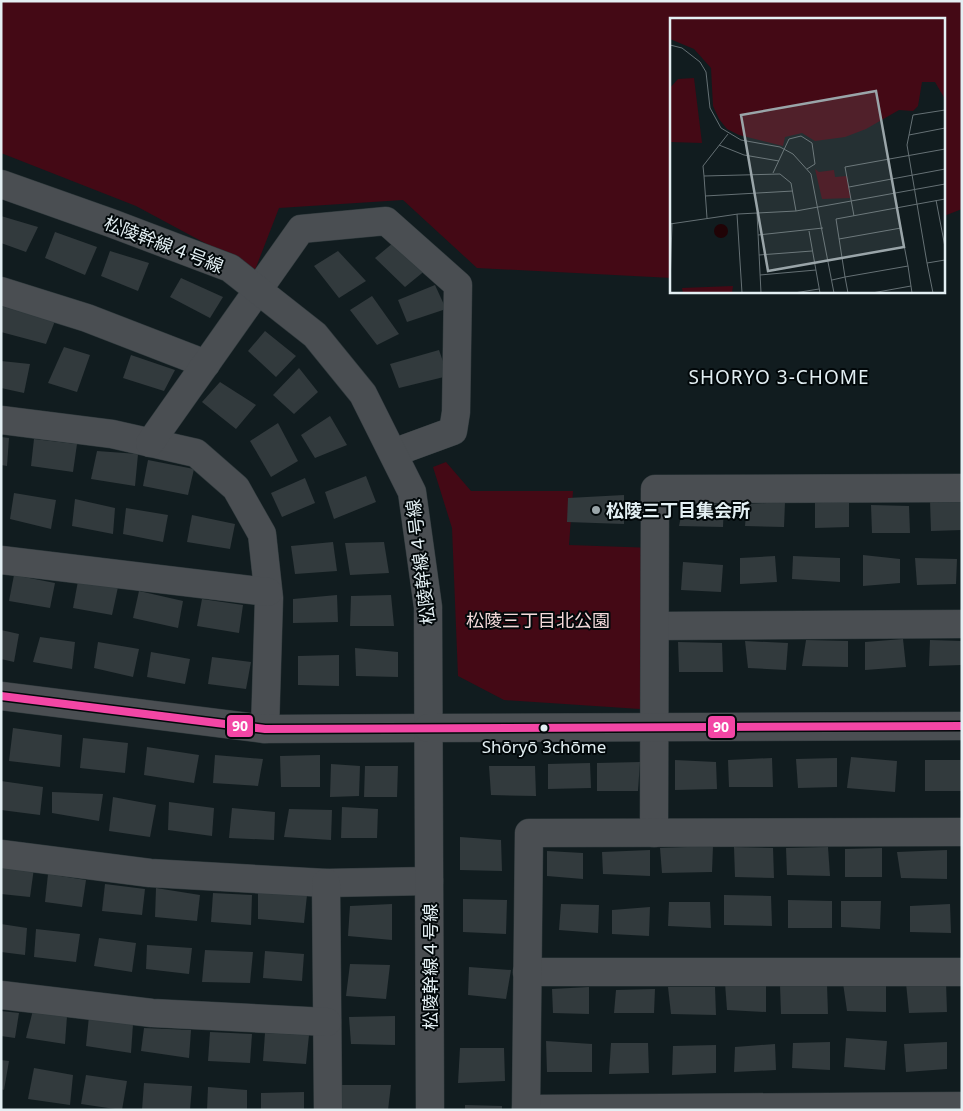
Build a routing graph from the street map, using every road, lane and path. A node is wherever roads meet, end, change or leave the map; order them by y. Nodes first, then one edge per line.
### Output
1 (1, 184) edge
2 (257, 290) junction
3 (1, 291) edge
4 (206, 364) junction
5 (1, 420) edge
6 (150, 443) junction
7 (393, 453) junction
8 (962, 488) edge
9 (1, 560) edge
10 (268, 592) junction
11 (962, 624) edge
12 (655, 626) junction
13 (1, 696) edge
14 (962, 726) edge
15 (428, 728) junction
16 (655, 728) junction
17 (265, 729) junction
18 (962, 832) edge
19 (654, 833) junction
20 (962, 844) edge
21 (1, 854) edge
22 (429, 881) junction
23 (326, 883) junction
24 (527, 972) junction
25 (962, 972) edge
26 (1, 994) edge
27 (327, 1022) junction
28 (962, 1106) edge
29 (328, 1110) edge
30 (430, 1110) edge
31 (526, 1110) edge

1 - 2 street, 松陵幹線４号線
2 - 4 street
2 - 7 street, 松陵幹線４号線
2 - 7 street
3 - 4 street
4 - 6 street
5 - 6 street
6 - 10 street
7 - 15 street, 松陵幹線４号線
8 - 12 street
9 - 10 street
10 - 17 street
11 - 12 street
12 - 16 street
13 - 17 street
14 - 16 street
15 - 16 street
15 - 17 street
15 - 22 street, 松陵幹線４号線
16 - 19 street
18 - 19 street
18 - 20 street
19 - 24 street
21 - 23 street
22 - 23 street
22 - 30 street, 松陵幹線４号線
23 - 27 street
24 - 25 street
24 - 31 street
26 - 27 street
27 - 29 street
28 - 31 street

